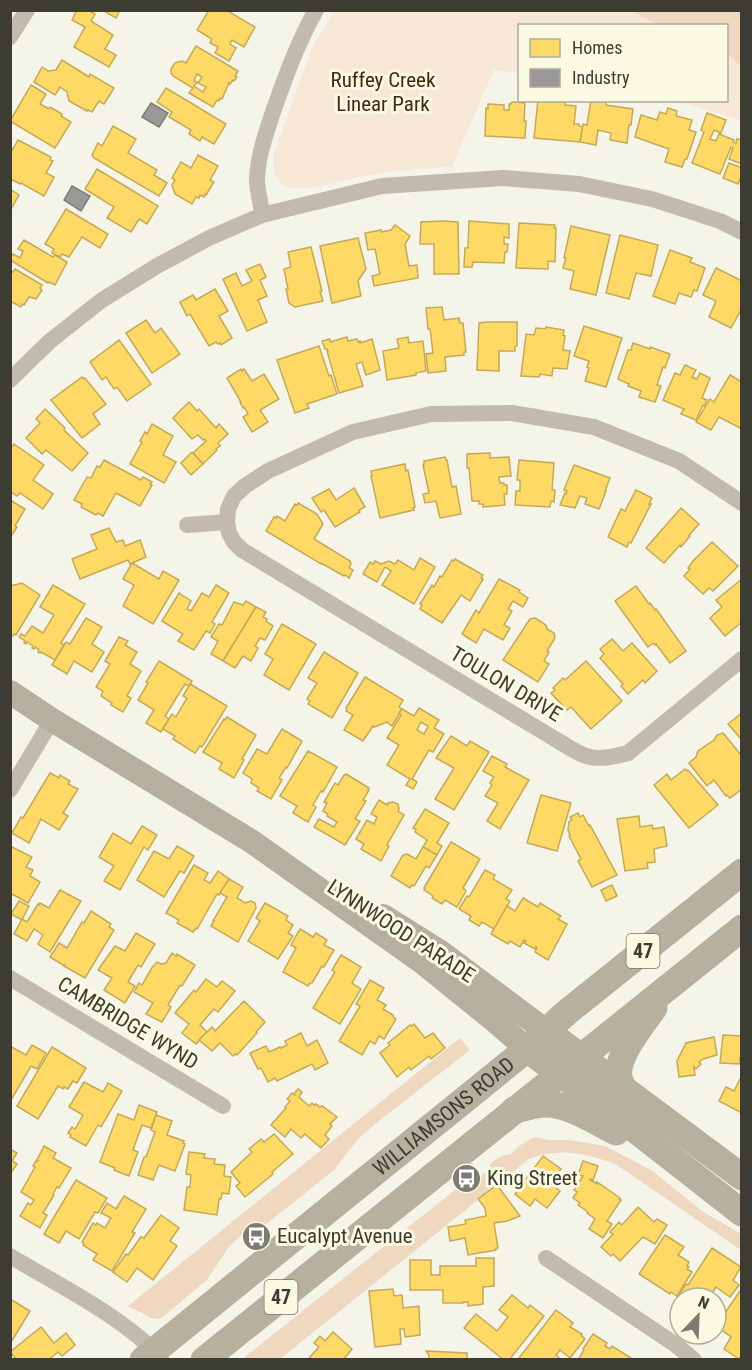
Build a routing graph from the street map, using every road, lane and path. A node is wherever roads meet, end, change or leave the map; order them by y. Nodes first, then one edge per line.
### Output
1 (27, 10) edge
2 (316, 10) edge
3 (10, 37) edge
4 (262, 215) junction
5 (741, 232) edge
6 (10, 380) edge
7 (741, 502) edge
8 (226, 522) junction
9 (187, 525) dead end
10 (741, 659) edge
11 (10, 692) edge
12 (52, 720) junction
13 (10, 789) edge
14 (741, 872) edge
15 (741, 928) edge
16 (10, 978) edge
17 (675, 981) junction
18 (536, 1040) junction
19 (581, 1057) junction
20 (560, 1074) junction
21 (625, 1091) junction
22 (223, 1106) dead end
23 (514, 1110) junction
24 (681, 1166) junction
25 (741, 1177) edge
26 (741, 1212) edge
27 (10, 1256) edge
28 (546, 1258) dead end
29 (153, 1357) edge
30 (204, 1359) edge
31 (694, 1359) edge

1 - 3 street
2 - 4 street
4 - 5 street
4 - 6 street
7 - 8 street
8 - 9 street
8 - 10 street, TOULON DRIVE
11 - 12 main road, LYNNWOOD PARADE
12 - 13 street
12 - 18 main road, LYNNWOOD PARADE
14 - 18 main road, WILLIAMSONS ROAD / 47
15 - 17 main road, WILLIAMSONS ROAD / 47
16 - 22 street, CAMBRIDGE WYND
17 - 19 main road, WILLIAMSONS ROAD / 47
17 - 21 main road
18 - 19 main road
18 - 20 main road
18 - 29 main road, WILLIAMSONS ROAD / 47
19 - 20 main road, WILLIAMSONS ROAD / 47
19 - 21 main road
20 - 23 main road, WILLIAMSONS ROAD / 47
20 - 24 main road
21 - 25 main road
23 - 24 main road
23 - 30 main road, WILLIAMSONS ROAD / 47
24 - 26 main road
27 - 29 street
28 - 31 street

